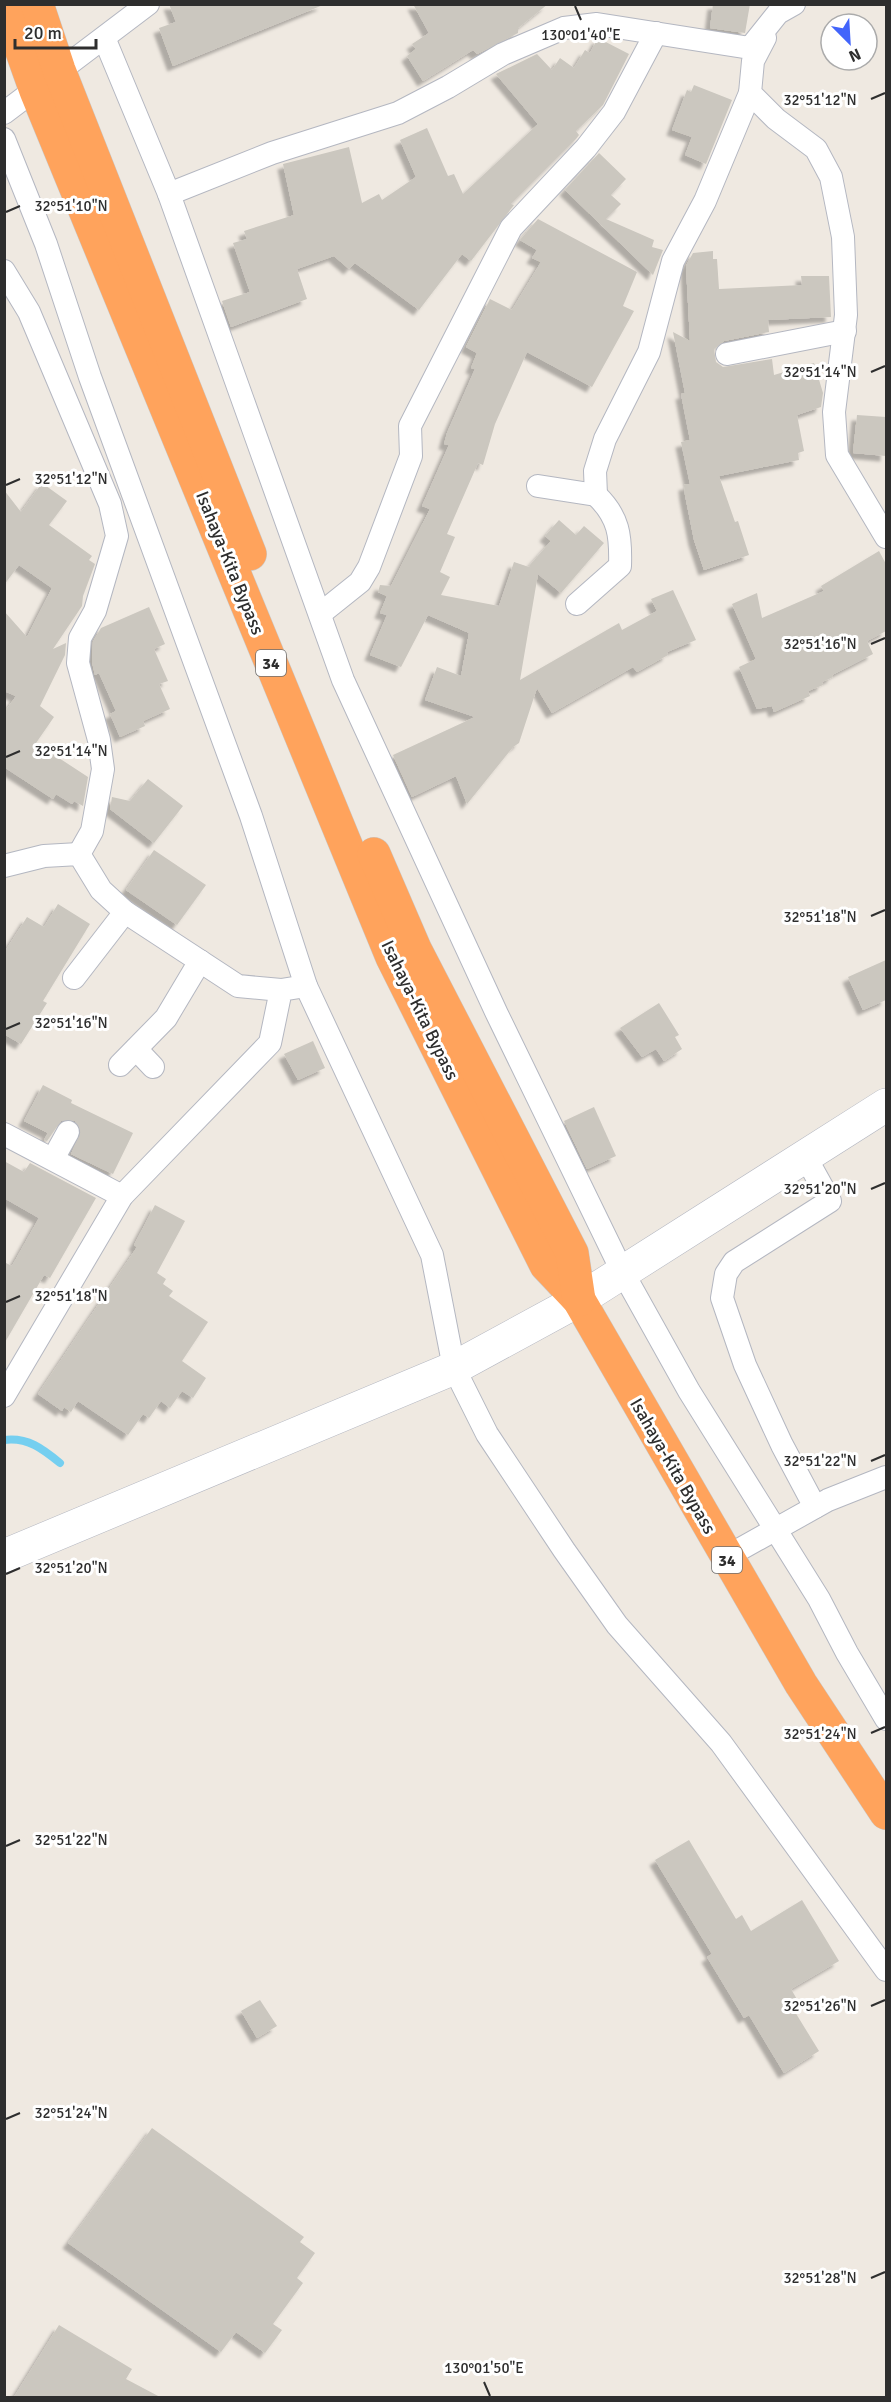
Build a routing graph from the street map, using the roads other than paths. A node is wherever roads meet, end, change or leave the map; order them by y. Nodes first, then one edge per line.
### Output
1 (5, 4) edge
2 (36, 4) edge
3 (148, 4) edge
4 (782, 7) edge
5 (656, 33) junction
6 (105, 40) junction
7 (48, 81) junction
8 (750, 93) junction
9 (4, 112) edge
10 (4, 140) edge
11 (169, 194) junction
12 (4, 271) edge
13 (845, 331) junction
14 (727, 354) dead end
15 (538, 486) dead end
16 (596, 495) junction
17 (885, 531) edge
18 (577, 604) dead end
19 (320, 614) junction
20 (79, 854) junction
21 (4, 866) edge
22 (125, 912) junction
23 (200, 961) junction
24 (74, 978) dead end
25 (306, 986) junction
26 (280, 990) junction
27 (153, 1067) dead end
28 (886, 1105) edge
29 (68, 1132) dead end
30 (4, 1134) edge
31 (805, 1156) junction
32 (53, 1159) junction
33 (122, 1196) junction
34 (622, 1272) junction
35 (579, 1300) junction
36 (454, 1368) junction
37 (6, 1389) edge
38 (886, 1477) edge
39 (815, 1507) junction
40 (776, 1530) junction
41 (4, 1556) edge
42 (726, 1557) junction
43 (886, 1719) edge
44 (886, 1813) edge
45 (886, 1970) edge

1 - 7 highway, Isahaya-Kita Bypass / 34
2 - 7 highway, Isahaya-Kita Bypass / 34
3 - 6 street
4 - 5 street
4 - 8 street
5 - 11 street
5 - 19 street
6 - 7 street
6 - 11 street
7 - 9 street
7 - 35 highway, Isahaya-Kita Bypass / 34
8 - 13 street
8 - 16 street
10 - 25 street
11 - 19 street
12 - 20 street
13 - 14 street
13 - 17 street
15 - 16 street
16 - 18 street
19 - 34 street
20 - 21 street
20 - 22 street
22 - 23 street
22 - 24 street
23 - 26 street
23 - 27 street
25 - 26 street
25 - 36 street
26 - 33 street
28 - 31 street
29 - 32 street
30 - 32 street
31 - 34 street
31 - 39 street
32 - 33 street
33 - 37 street
34 - 35 street
34 - 40 street
35 - 36 street
35 - 42 highway, Isahaya-Kita Bypass / 34
36 - 41 street
36 - 45 street
38 - 39 street
39 - 40 street
40 - 42 street
40 - 43 street
42 - 44 highway, Isahaya-Kita Bypass / 34

